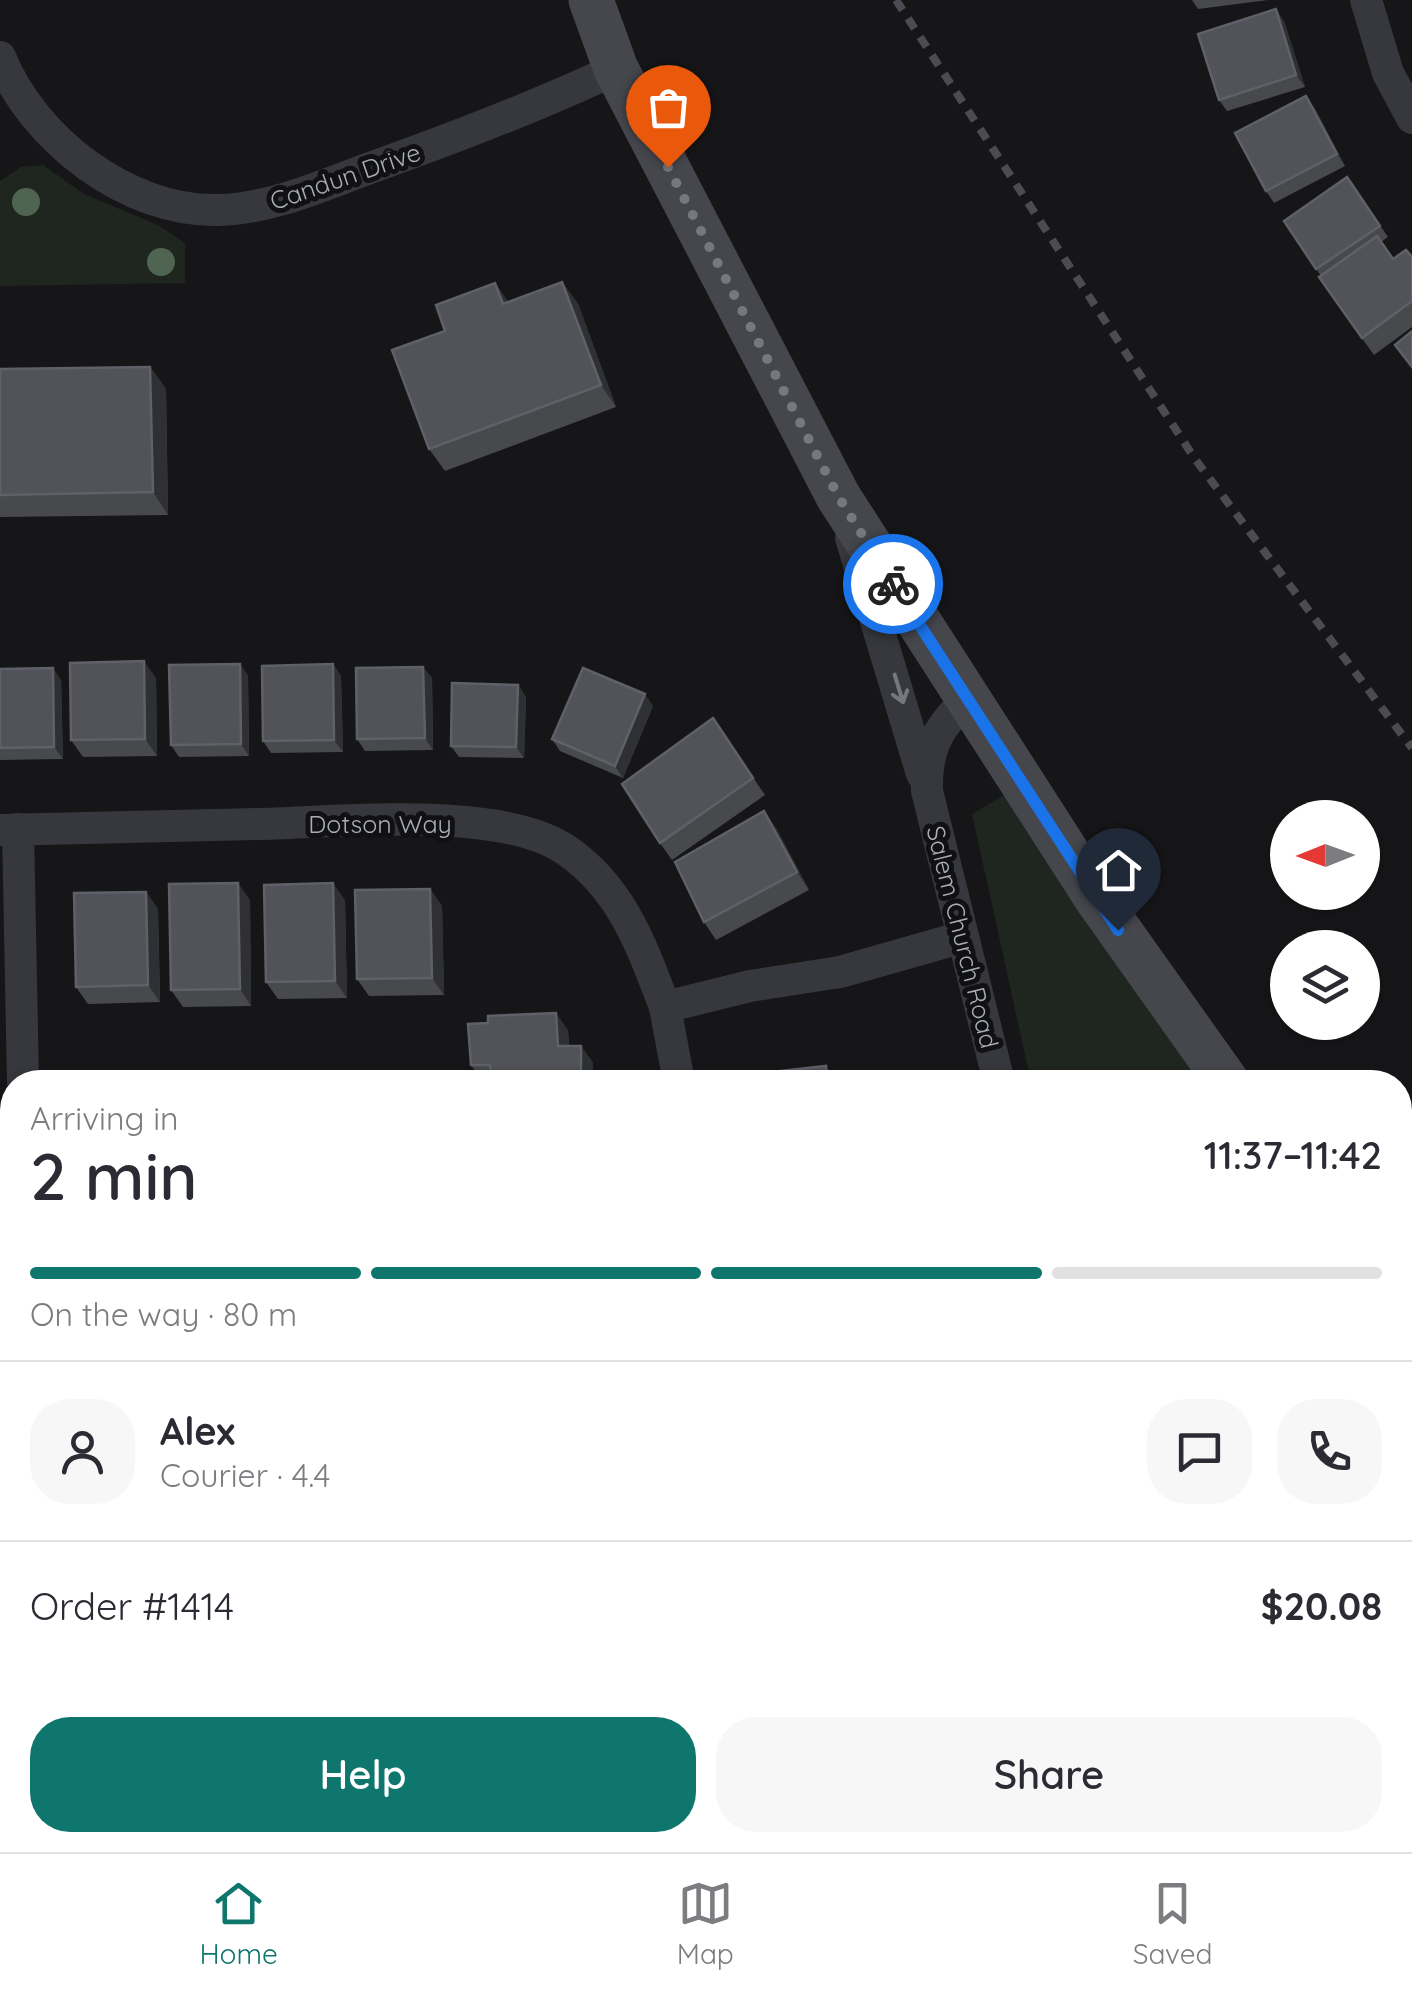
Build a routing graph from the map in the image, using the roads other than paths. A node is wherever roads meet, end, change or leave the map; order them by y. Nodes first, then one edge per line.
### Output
1 (591, 0) edge
2 (1366, 0) edge
3 (0, 57) edge
4 (616, 69) junction
5 (1412, 118) edge
6 (838, 496) junction
7 (966, 700) junction
8 (927, 791) junction
9 (9, 829) edge
10 (963, 937) junction
11 (665, 1007) junction
12 (22, 1070) edge
13 (677, 1070) edge
14 (996, 1070) edge
15 (1219, 1070) edge

1 - 4 main road
2 - 5 street
3 - 4 street, Candun Drive
4 - 6 main road
6 - 7 main road
6 -> 8 street, Salem Church Road
7 - 8 street, Salem Church Road
7 - 15 main road
8 - 10 street, Salem Church Road
9 - 11 street, Dotson Way
9 - 12 street
10 - 11 street
10 - 14 street, Salem Church Road
11 - 13 street, Dotson Way

